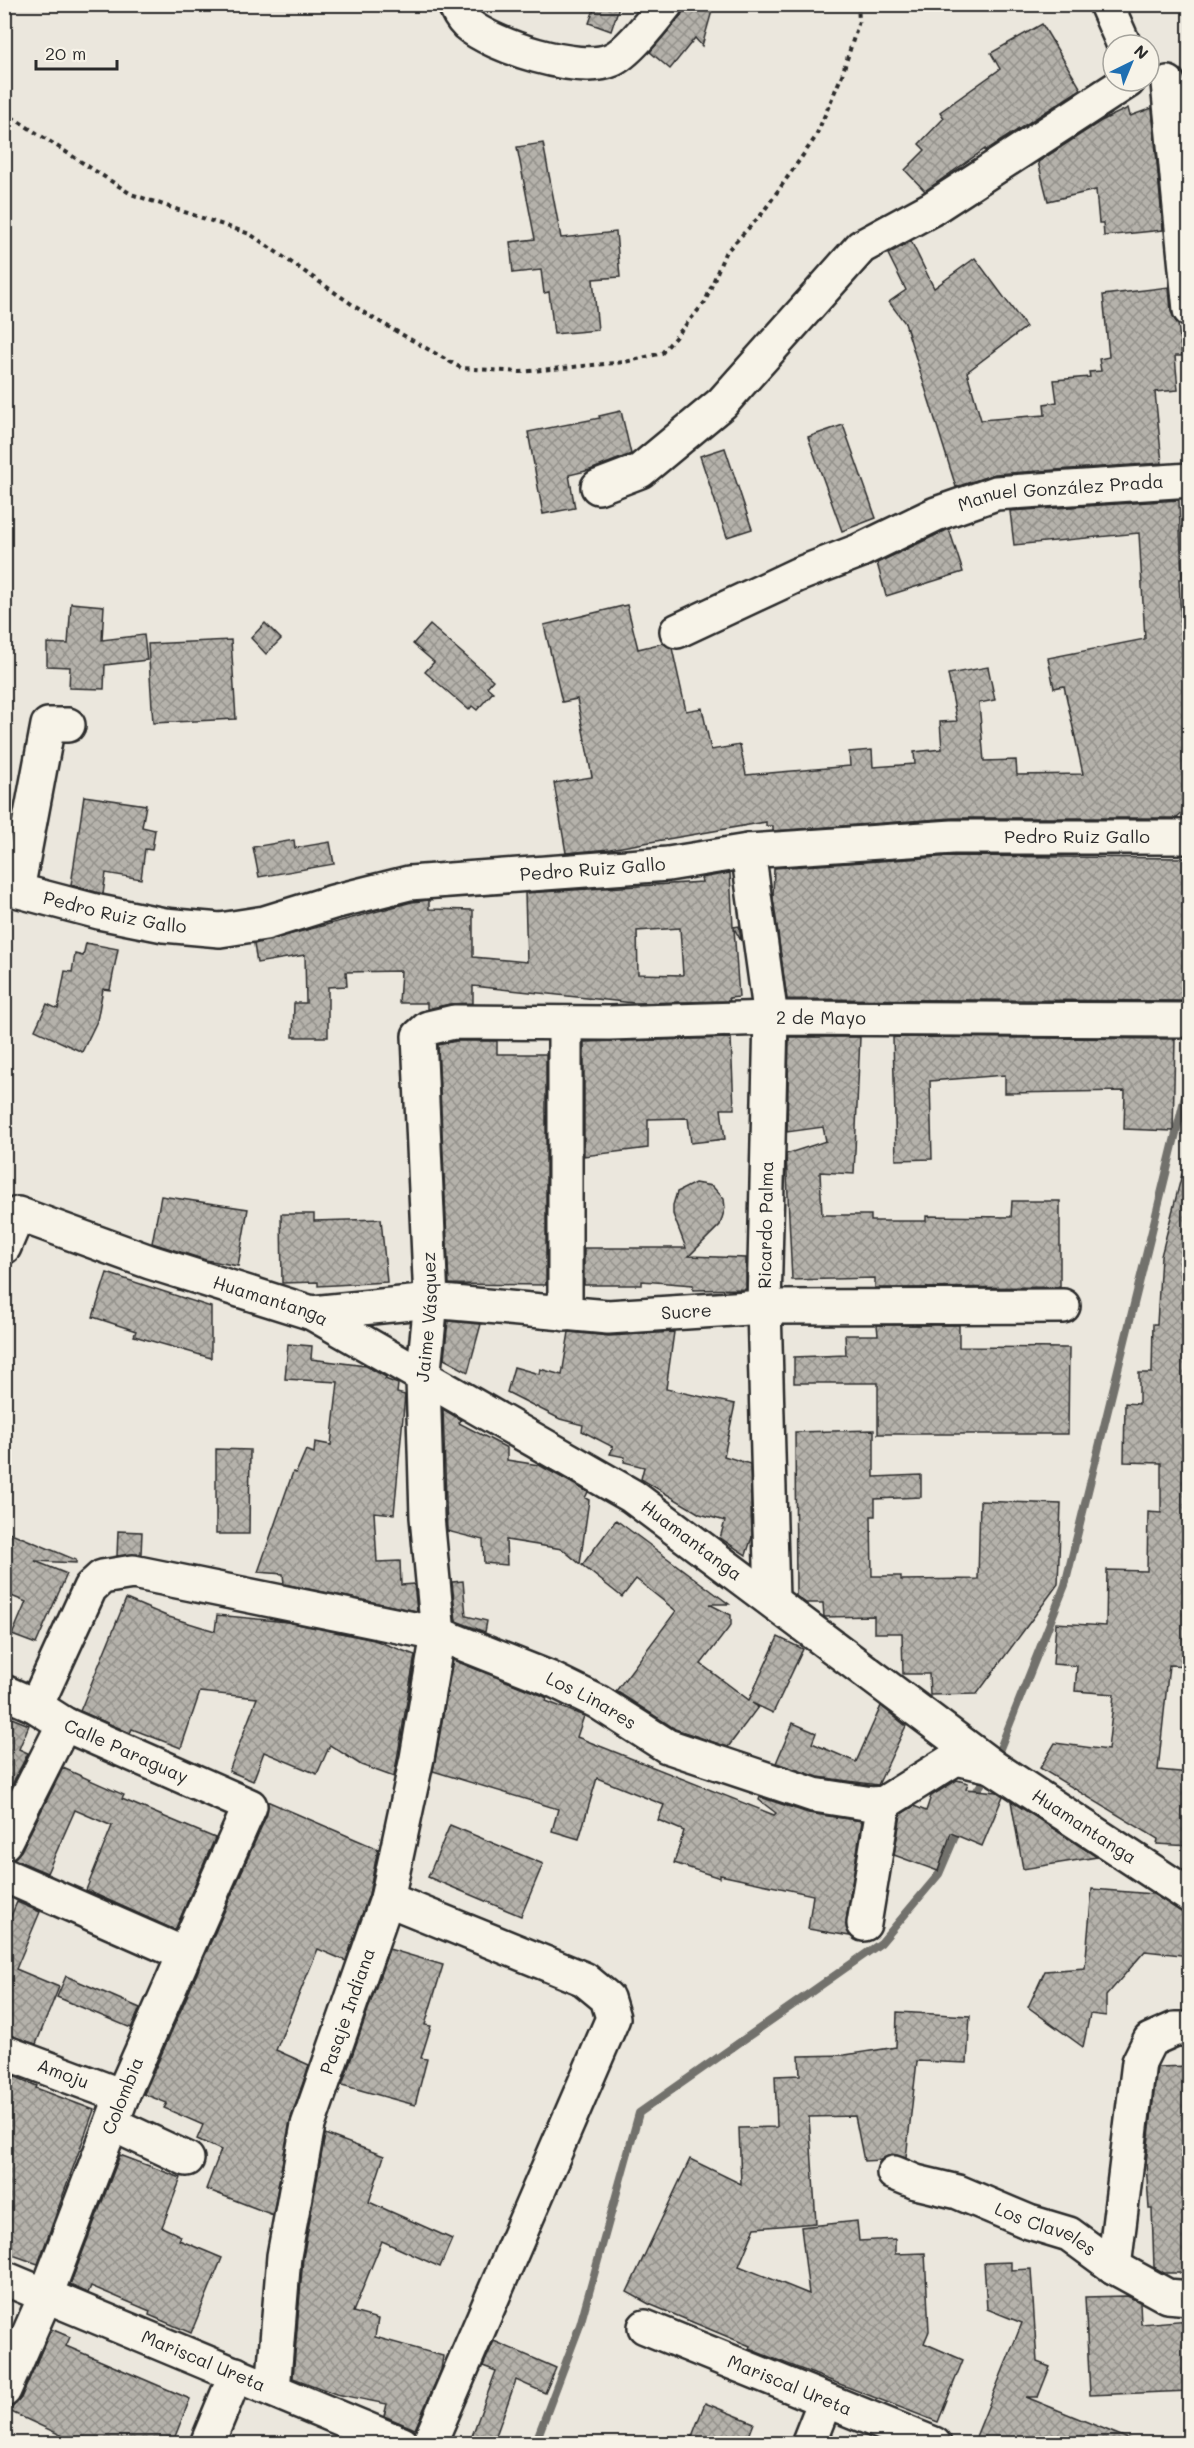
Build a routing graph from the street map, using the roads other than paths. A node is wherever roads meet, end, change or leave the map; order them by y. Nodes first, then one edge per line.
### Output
1 (455, 4) edge
2 (666, 4) edge
3 (1106, 4) edge
4 (1119, 33) edge
5 (1169, 78) edge
6 (1110, 93) edge
7 (1190, 310) edge
8 (1190, 480) edge
9 (598, 487) dead end
10 (677, 631) dead end
11 (68, 725) dead end
12 (1190, 837) edge
13 (748, 851) junction
14 (10, 888) edge
15 (771, 1018) junction
16 (1190, 1020) edge
17 (454, 1022) joint
18 (565, 1023) junction
19 (11, 1211) edge
20 (4, 1247) edge
21 (431, 1301) junction
22 (1063, 1306) dead end
23 (764, 1307) junction
24 (312, 1314) junction
25 (564, 1314) junction
26 (423, 1379) junction
27 (772, 1600) junction
28 (438, 1634) junction
29 (4, 1692) edge
30 (36, 1706) junction
31 (64, 1724) junction
32 (993, 1767) junction
33 (884, 1803) junction
34 (250, 1806) joint
35 (4, 1843) edge
36 (4, 1875) edge
37 (1190, 1896) edge
38 (387, 1899) junction
39 (864, 1924) dead end
40 (184, 1954) junction
41 (1190, 2029) edge
42 (4, 2052) edge
43 (117, 2110) junction
44 (187, 2159) dead end
45 (894, 2173) dead end
46 (1114, 2267) junction
47 (4, 2278) edge
48 (46, 2295) junction
49 (1190, 2298) edge
50 (645, 2327) dead end
51 (236, 2374) junction
52 (273, 2390) junction
53 (4, 2391) edge
54 (825, 2401) junction
55 (207, 2444) edge
56 (402, 2444) edge
57 (429, 2444) edge
58 (808, 2444) edge
59 (934, 2444) edge

1 - 2 street
3 - 4 street
5 - 7 street
6 - 9 street
8 - 10 street, Manuel González Prada
11 - 14 street
12 - 13 street, Pedro Ruiz Gallo
13 - 14 street, Pedro Ruiz Gallo
13 - 15 street, Ricardo Palma
15 - 16 street, 2 de Mayo
15 - 18 street, 2 de Mayo
15 - 23 street, Ricardo Palma
17 - 18 street, 2 de Mayo
17 - 21 street, Jaime Vásquez
18 - 25 street
19 - 20 street
19 - 24 street, Huamantanga
21 - 24 street, Sucre
21 - 25 street, Sucre
21 - 26 street, Jaime Vásquez
22 - 23 street, Sucre
23 - 25 street, Sucre
23 - 27 street, Ricardo Palma
24 - 26 street, Huamantanga
26 - 27 street, Huamantanga
26 - 28 street, Jaime Vásquez
27 - 32 street, Huamantanga
28 - 30 street, Los Linares
28 - 33 street, Los Linares
28 - 38 street, Pasaje Indiana
29 - 30 street, Calle Paraguay
30 - 31 street, Calle Paraguay
31 - 34 street, Calle Paraguay
31 - 35 street
32 - 33 street
32 - 37 street, Huamantanga
33 - 39 street
34 - 40 street, Colombia
36 - 40 street
38 - 52 street, Pasaje Indiana
38 - 57 street
40 - 43 street, Colombia
41 - 46 street
42 - 43 street, Amoju
43 - 44 street, Amoju
43 - 48 street, Colombia
45 - 46 street, Los Claveles
46 - 49 street, Los Claveles
47 - 48 street, Mariscal Ureta
48 - 51 street, Mariscal Ureta
48 - 53 street, Colombia
50 - 54 street, Mariscal Ureta
51 - 52 street, Mariscal Ureta
51 - 55 street
52 - 56 street, Mariscal Ureta
54 - 58 street
54 - 59 street, Mariscal Ureta

